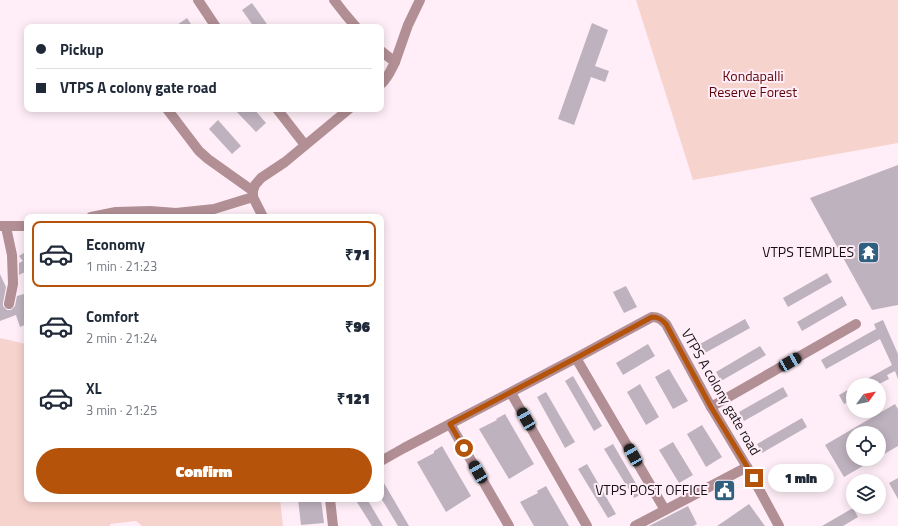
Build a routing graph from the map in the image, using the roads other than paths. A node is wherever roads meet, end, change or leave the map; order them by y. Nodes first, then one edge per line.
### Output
1 (198, 0) edge
2 (334, 0) edge
3 (420, 0) edge
4 (214, 24) edge
5 (353, 24) edge
6 (384, 53) edge
7 (395, 62) junction
8 (384, 81) edge
9 (169, 112) edge
10 (279, 112) edge
11 (345, 112) edge
12 (305, 145) junction
13 (253, 194) junction
14 (106, 214) edge
15 (204, 214) edge
16 (262, 214) edge
17 (24, 226) edge
18 (3, 227) edge
19 (9, 304) dead end
20 (856, 324) dead end
21 (576, 358) junction
22 (511, 392) junction
23 (711, 407) junction
24 (450, 424) junction
25 (384, 459) edge
26 (747, 467) junction
27 (330, 502) edge
28 (665, 510) junction
29 (333, 526) edge
30 (509, 526) edge
31 (587, 526) edge
32 (635, 526) edge
33 (779, 526) edge

1 - 4 street
2 - 5 street
3 - 7 street
6 - 7 street
7 - 8 street
9 - 13 street
10 - 12 street
11 - 12 street
12 - 13 street
13 - 15 street
13 - 16 street
14 - 15 street
17 - 18 street
18 - 19 street
20 - 23 street
21 - 22 street
21 - 23 street, VTPS A colony gate road
21 - 28 street
22 - 24 street
22 - 31 street
23 - 26 street, VTPS A colony gate road
24 - 25 street
24 - 30 street
26 - 28 street
26 - 33 street, VTPS A colony gate road
27 - 29 street
28 - 32 street

